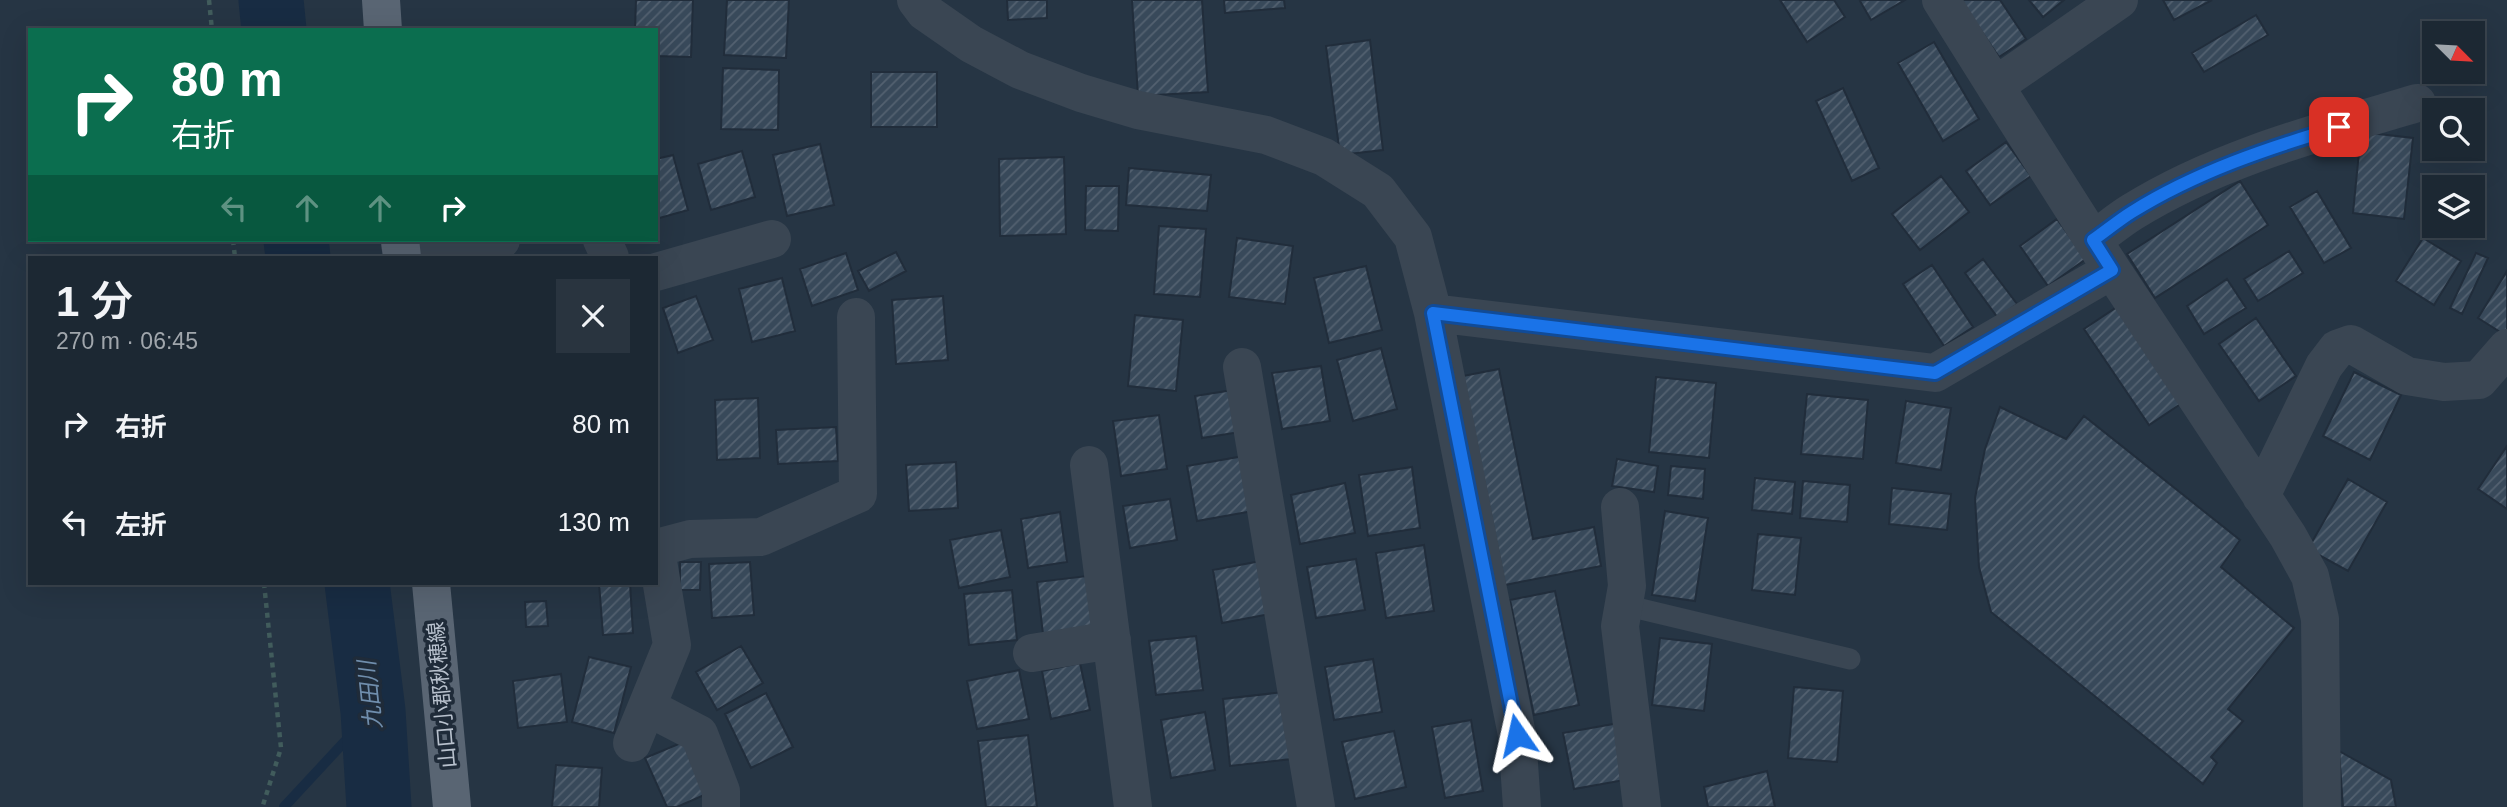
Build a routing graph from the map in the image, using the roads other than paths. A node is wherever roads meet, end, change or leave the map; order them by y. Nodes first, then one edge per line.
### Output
1 (381, 0) edge
2 (916, 0) edge
3 (1941, 0) edge
4 (2119, 0) edge
5 (383, 28) edge
6 (1995, 86) junction
7 (2417, 103) dead end
8 (772, 239) dead end
9 (472, 242) edge
10 (401, 247) edge
11 (2103, 255) junction
12 (658, 271) edge
13 (1433, 313) junction
14 (856, 317) dead end
15 (2507, 348) edge
16 (1242, 367) dead end
17 (1089, 465) dead end
18 (2261, 496) junction
19 (1620, 507) dead end
20 (658, 548) edge
21 (658, 561) edge
22 (431, 585) edge
23 (1624, 606) junction
24 (1112, 640) junction
25 (1032, 653) dead end
26 (1850, 659) dead end
27 (647, 706) junction
28 (632, 743) dead end
29 (452, 807) edge
30 (721, 807) edge
31 (1133, 807) edge
32 (1316, 807) edge
33 (1522, 807) edge
34 (1643, 807) edge
35 (2322, 807) edge

1 - 5 main road
2 - 13 street
3 - 6 street
4 - 6 street
6 - 11 street
7 - 11 street
8 - 12 street
9 - 10 street
11 - 13 street
11 - 18 street
13 - 33 street
14 - 20 street
15 - 18 street
16 - 32 street
17 - 24 street
18 - 35 street
19 - 23 street
21 - 27 street
22 - 29 main road, 山口小郡秋穂線
23 - 26 lane
23 - 34 street
24 - 25 street
24 - 31 street
27 - 28 street
27 - 30 street

